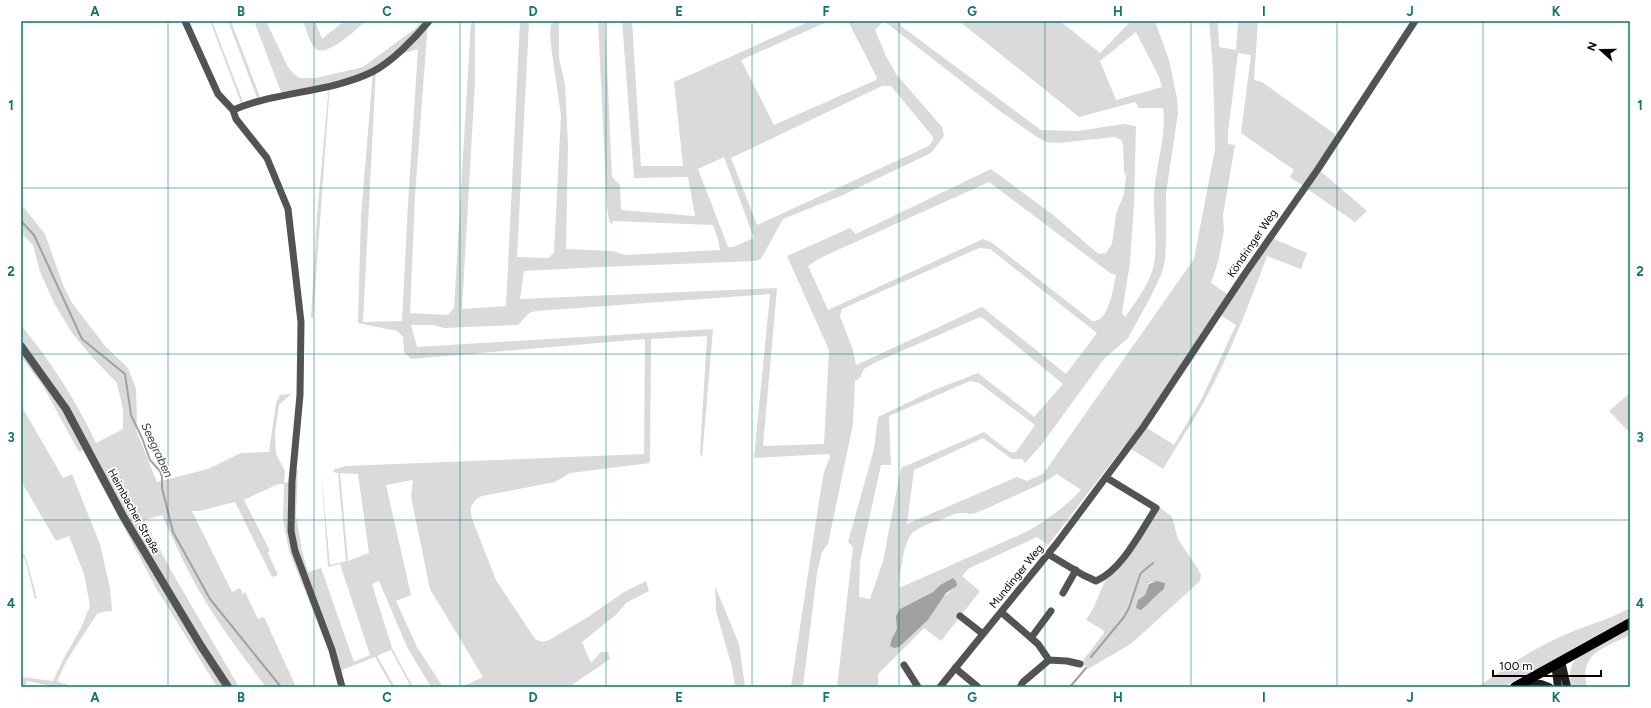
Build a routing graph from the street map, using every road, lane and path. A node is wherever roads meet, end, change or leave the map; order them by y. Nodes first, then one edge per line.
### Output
1 (185, 21) edge
2 (429, 21) edge
3 (1415, 21) edge
4 (233, 110) junction
5 (21, 346) edge
6 (1107, 478) junction
7 (1048, 554) junction
8 (1076, 570) junction
9 (1062, 593) dead end
10 (1051, 611) dead end
11 (1000, 612) junction
12 (960, 616) dead end
13 (1630, 623) edge
14 (983, 634) junction
15 (1031, 638) junction
16 (1049, 660) junction
17 (1561, 661) junction
18 (1080, 664) dead end
19 (904, 665) dead end
20 (956, 668) junction
21 (1518, 685) edge
22 (228, 687) edge
23 (342, 687) edge
24 (918, 687) edge
25 (940, 687) edge
26 (978, 687) edge
27 (1020, 687) edge
28 (1549, 687) edge
29 (1558, 687) edge
30 (1566, 687) edge

1 - 4 street
2 - 4 street
3 - 6 street, Köndringer Weg
4 - 23 street
5 - 22 street, Heimbacher Straße
6 - 7 street, Mundinger Weg
6 - 8 street
7 - 8 street
7 - 11 street, Mundinger Weg
8 - 9 street
10 - 15 street
11 - 14 street, Mundinger Weg
11 - 15 street
12 - 14 street
13 - 17 main road
14 - 20 street, Mundinger Weg
15 - 16 street
16 - 18 street
16 - 27 street
17 - 21 main road
17 - 29 main road
17 - 30 main road
19 - 24 street
20 - 25 street, Mundinger Weg
20 - 26 street
21 - 28 main road

